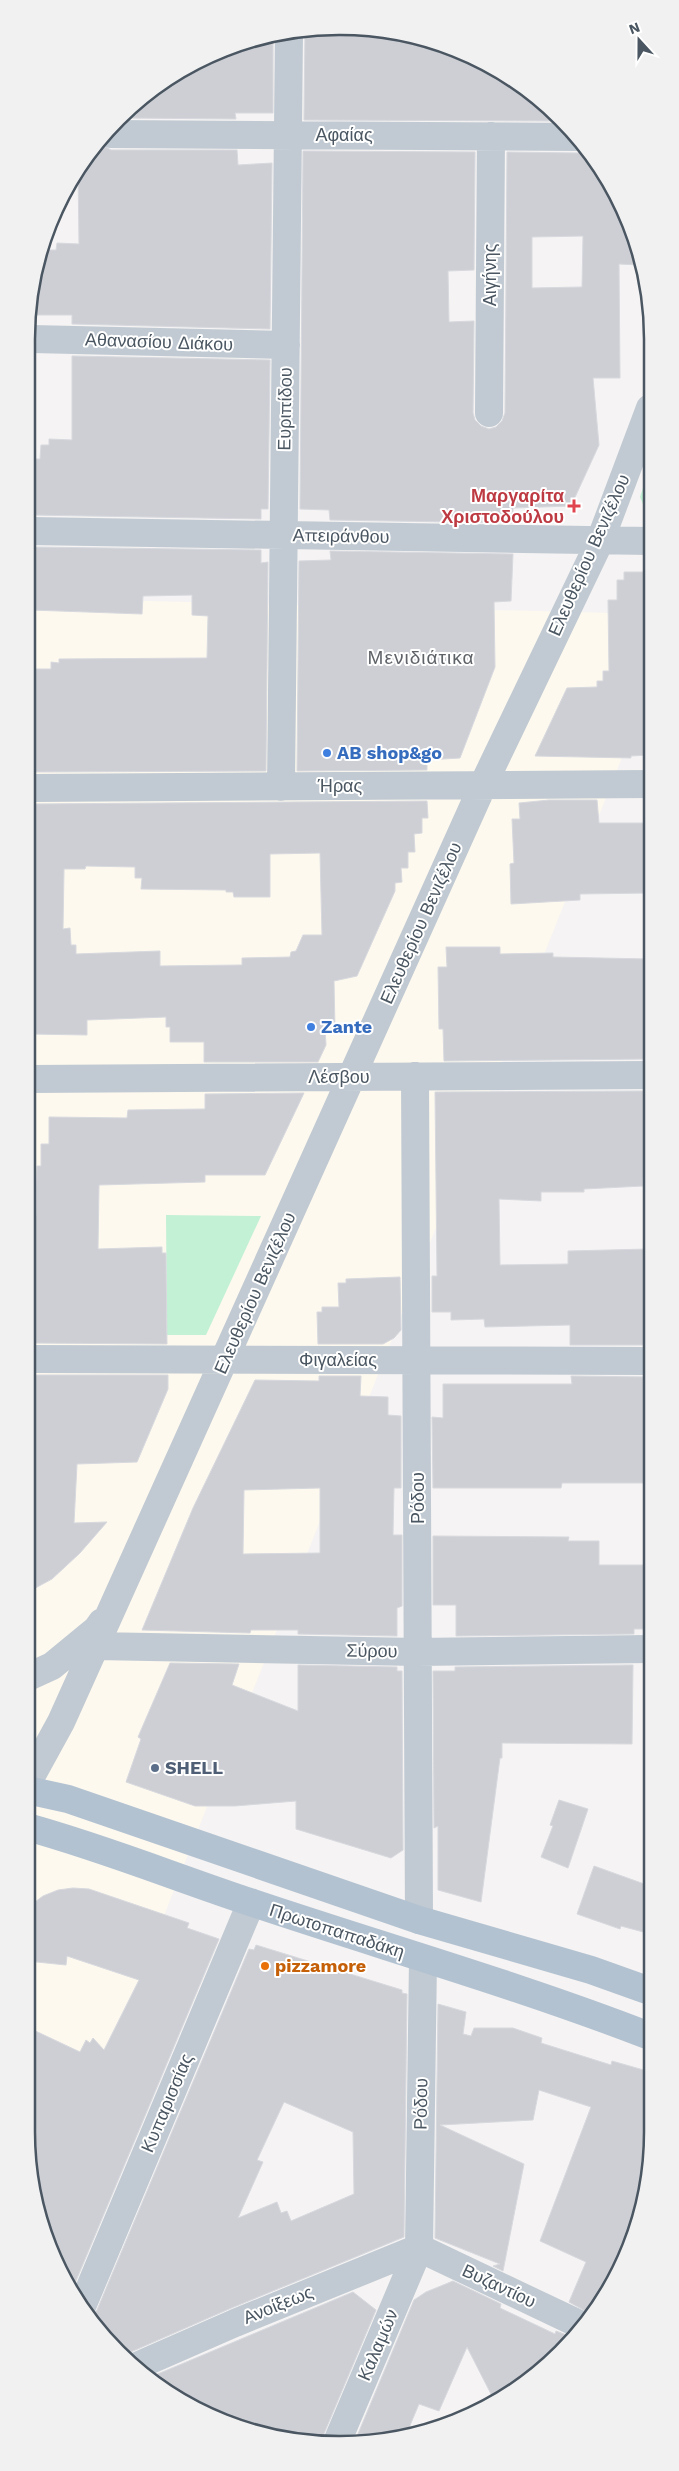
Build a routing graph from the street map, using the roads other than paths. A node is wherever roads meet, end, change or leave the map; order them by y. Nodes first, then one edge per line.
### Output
1 (289, 40) edge
2 (115, 134) edge
3 (288, 135) junction
4 (491, 136) junction
5 (566, 137) edge
6 (35, 339) edge
7 (286, 346) junction
8 (489, 414) dead end
9 (644, 424) edge
10 (35, 531) edge
11 (284, 535) junction
12 (600, 541) junction
13 (644, 541) edge
14 (644, 784) edge
15 (483, 785) junction
16 (281, 786) junction
17 (35, 788) edge
18 (644, 1075) edge
19 (351, 1076) junction
20 (415, 1076) junction
21 (35, 1079) edge
22 (35, 1358) edge
23 (226, 1360) junction
24 (417, 1360) junction
25 (644, 1361) edge
26 (115, 1603) junction
27 (96, 1646) junction
28 (644, 1649) edge
29 (418, 1652) junction
30 (35, 1674) edge
31 (35, 1769) edge
32 (35, 1792) edge
33 (35, 1829) edge
34 (250, 1902) junction
35 (419, 1920) junction
36 (423, 1959) junction
37 (644, 1989) edge
38 (644, 2033) edge
39 (418, 2248) junction
40 (85, 2299) edge
41 (576, 2323) edge
42 (142, 2362) edge
43 (340, 2436) edge

1 - 3 street, Ευριπίδου
2 - 3 street, Αφαίας
3 - 4 street, Αφαίας
3 - 7 street, Ευριπίδου
4 - 5 street, Αφαίας
4 - 8 street, Αιγήνης
6 - 7 street, Αθανασίου Διάκου
7 - 11 street, Ευριπίδου
9 - 12 street, Ελευθερίου Βενιζέλου
10 - 11 street, Απειράνθου
11 - 12 street, Απειράνθου
11 - 16 street, Ευριπίδου
12 - 13 street, Απειράνθου
12 - 15 street, Ελευθερίου Βενιζέλου
14 - 15 street, Ήρας
15 - 16 street, Ήρας
15 - 19 street, Ελευθερίου Βενιζέλου
16 - 17 street, Ήρας
18 - 20 street, Λέσβου
19 - 20 street, Λέσβου
19 - 21 street, Λέσβου
19 - 23 street, Ελευθερίου Βενιζέλου
20 - 24 street, Ρόδου
22 - 23 street, Φιγαλείας
23 - 24 street, Φιγαλείας
23 - 26 street, Ελευθερίου Βενιζέλου
24 - 25 street, Φιγαλείας
24 - 29 street, Ρόδου
26 - 27 street, Ελευθερίου Βενιζέλου
26 - 30 street, Ελευθερίου Βενιζέλου
27 - 29 street, Σύρου
27 - 31 street, Ελευθερίου Βενιζέλου
28 - 29 street, Σύρου
29 - 35 street, Ρόδου
32 - 35 main road, Πρωτοπαπαδάκη
33 - 34 main road, Πρωτοπαπαδάκη
34 - 36 main road, Πρωτοπαπαδάκη
34 - 40 street, Κυπαρισσίας
35 - 37 main road, Πρωτοπαπαδάκη
36 - 38 main road, Πρωτοπαπαδάκη
36 - 39 street, Ρόδου
39 - 41 street, Βυζαντίου
39 - 42 street, Ανοίξεως
39 - 43 street, Καλαμών

